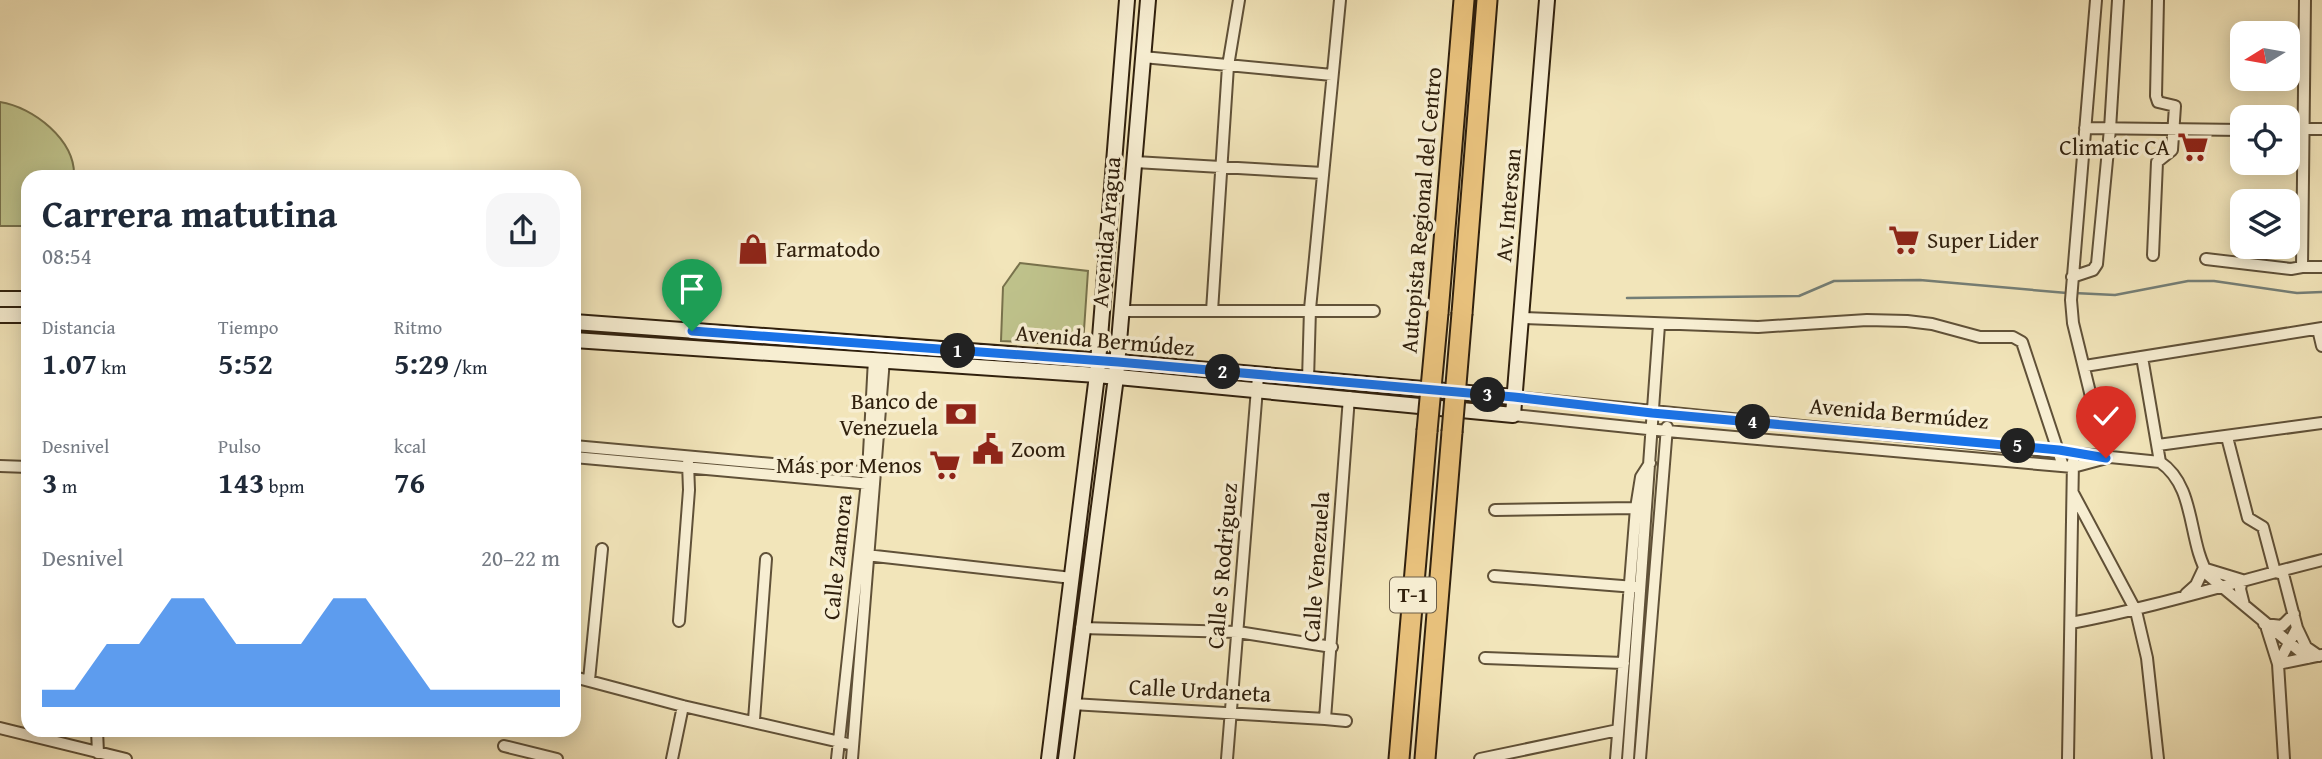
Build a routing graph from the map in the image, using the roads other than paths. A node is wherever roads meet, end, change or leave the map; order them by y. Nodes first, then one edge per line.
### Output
1 (1127, 0) edge
2 (1148, 0) edge
3 (1239, 0) edge
4 (1340, 0) edge
5 (1464, 0) edge
6 (1487, 0) edge
7 (1547, 0) edge
8 (2096, 0) edge
9 (2118, 0) edge
10 (2158, 0) edge
11 (2305, 0) edge
12 (1143, 57) junction
13 (1228, 66) junction
14 (1332, 75) junction
15 (2085, 128) junction
16 (2300, 128) edge
17 (2304, 128) junction
18 (2110, 129) junction
19 (2322, 129) edge
20 (2176, 130) junction
21 (2230, 130) edge
22 (1135, 162) junction
23 (1221, 167) junction
24 (1323, 173) junction
25 (2153, 255) dead end
26 (2206, 260) dead end
27 (2302, 267) junction
28 (2322, 267) edge
29 (2072, 289) junction
30 (0, 299) edge
31 (21, 299) edge
32 (1310, 309) junction
33 (1212, 311) junction
34 (1374, 311) dead end
35 (1123, 312) junction
36 (0, 315) edge
37 (21, 315) edge
38 (1522, 318) junction
39 (581, 323) edge
40 (1660, 325) junction
41 (2320, 328) edge
42 (692, 331) junction
43 (581, 340) edge
44 (2322, 346) edge
45 (691, 347) junction
46 (2142, 357) junction
47 (879, 359) junction
48 (2085, 366) junction
49 (1098, 368) junction
50 (1117, 370) junction
51 (1308, 380) junction
52 (1258, 382) junction
53 (1349, 397) junction
54 (1514, 397) junction
55 (1652, 413) junction
56 (1513, 415) junction
57 (1669, 415) junction
58 (2322, 423) edge
59 (1653, 430) junction
60 (1667, 432) junction
61 (2227, 437) junction
62 (2158, 445) junction
63 (581, 447) edge
64 (2059, 450) junction
65 (2073, 453) junction
66 (581, 457) edge
67 (2106, 458) junction
68 (688, 462) junction
69 (2160, 462) junction
70 (1650, 463) junction
71 (2068, 466) junction
72 (0, 467) edge
73 (21, 467) edge
74 (871, 478) junction
75 (2072, 490) junction
76 (1636, 508) junction
77 (1495, 510) dead end
78 (602, 549) dead end
79 (864, 555) junction
80 (766, 559) dead end
81 (2322, 561) edge
82 (2204, 568) junction
83 (2275, 572) junction
84 (1494, 576) dead end
85 (1072, 578) junction
86 (2242, 580) junction
87 (2219, 585) junction
88 (1635, 587) junction
89 (2184, 595) junction
90 (2231, 596) junction
91 (2244, 606) junction
92 (2136, 611) junction
93 (2294, 614) junction
94 (679, 621) dead end
95 (2071, 623) junction
96 (2264, 624) junction
97 (1081, 628) junction
98 (2297, 628) junction
99 (1238, 632) junction
100 (2287, 644) junction
101 (1332, 647) junction
102 (2316, 656) edge
103 (1485, 658) dead end
104 (1624, 663) junction
105 (2278, 664) junction
106 (581, 678) edge
107 (589, 680) junction
108 (1072, 704) junction
109 (683, 706) junction
110 (1231, 712) junction
111 (1325, 719) junction
112 (754, 720) junction
113 (1346, 721) dead end
114 (0, 729) edge
115 (1618, 730) junction
116 (21, 734) edge
117 (33, 737) edge
118 (97, 737) edge
119 (838, 742) junction
120 (853, 745) junction
121 (504, 746) dead end
122 (98, 753) junction
123 (126, 759) edge
124 (558, 759) edge
125 (671, 759) edge
126 (837, 759) edge
127 (852, 759) edge
128 (1049, 759) edge
129 (1066, 759) edge
130 (1227, 759) edge
131 (1399, 759) edge
132 (1425, 759) edge
133 (1480, 759) edge
134 (1616, 759) edge
135 (1628, 759) edge
136 (1640, 759) edge
137 (2068, 759) edge
138 (2158, 759) edge
139 (2284, 759) edge

1 - 49 street, Avenida Aragua
2 - 12 street, Avenida Aragua
3 - 13 street
4 - 14 street
5 - 131 highway, Autopista Regional del Centro / T-1, bridge
6 - 132 highway, T-1, bridge
7 - 38 street, Av. Intersan
8 - 15 street
9 - 18 street
10 - 20 street
11 - 17 street
12 - 13 street
12 - 22 street, Avenida Aragua
13 - 14 street
13 - 23 street
14 - 24 street
15 - 18 street
15 - 29 street
16 - 17 street
17 - 19 street
17 - 27 street
18 - 20 street
18 - 29 street
20 - 21 street
20 - 25 street
22 - 23 street
22 - 35 street, Avenida Aragua
23 - 24 street
23 - 33 street
24 - 32 street
26 - 27 street
27 - 28 street
29 - 48 street
30 - 31 street
32 - 33 street
32 - 34 street
32 - 51 street
33 - 35 street
35 - 50 street, Avenida Aragua
36 - 37 street
38 - 40 street
38 - 54 street, Av. Intersan
39 - 42 street, Avenida Bermúdez
40 - 55 street
40 - 64 street
41 - 44 street
41 - 46 street
42 - 45 street
42 - 49 street, Avenida Bermúdez
43 - 45 street, Avenida Bermúdez
45 - 47 street, Avenida Bermúdez
46 - 48 street
46 - 62 street
47 - 49 street, Avenida Bermúdez
47 - 74 street, Calle Zamora
48 - 67 street
49 - 50 street, Avenida Bermúdez
49 - 85 street, Avenida Aragua
50 - 52 street, Avenida Bermúdez
50 - 97 street, Avenida Aragua
51 - 52 street, Avenida Bermúdez
51 - 54 street, Avenida Bermúdez
52 - 53 street, Avenida Bermúdez
52 - 99 street, Calle S Rodriguez
53 - 56 street, Avenida Bermúdez
53 - 101 street, Calle Venezuela
54 - 55 street, Avenida Bermúdez
54 - 56 street, Av. Intersan
55 - 57 street, Avenida Bermúdez
55 - 59 street
56 - 59 street, Avenida Bermúdez
57 - 60 street
57 - 64 street, Avenida Bermúdez
58 - 61 street
59 - 60 street, Avenida Bermúdez
59 - 70 street
60 - 71 street, Avenida Bermúdez
60 - 136 street
61 - 62 street
61 - 83 street
62 - 69 street
63 - 68 street
64 - 65 street, Avenida Bermúdez
64 - 71 street
65 - 67 street, Avenida Bermúdez
65 - 71 street
66 - 68 street
67 - 69 street
67 - 71 street, Avenida Bermúdez
68 - 74 street
68 - 94 street
69 - 82 street
70 - 76 street
70 - 88 street
71 - 75 street
72 - 73 street
74 - 79 street, Calle Zamora
75 - 92 street
75 - 95 street
76 - 77 street
76 - 88 street
78 - 107 street
79 - 85 street
79 - 119 street, Calle Zamora
79 - 120 street, Calle Zamora
80 - 112 street
81 - 83 street
82 - 86 street
82 - 87 street
82 - 89 street
83 - 86 street
83 - 93 street
84 - 88 street
85 - 128 street, Avenida Aragua
86 - 87 street
86 - 91 street
87 - 89 street
87 - 90 street
88 - 104 street
88 - 135 street
89 - 90 street
89 - 92 street
90 - 91 street
91 - 96 street
92 - 95 street
92 - 138 street
93 - 96 street
93 - 98 street
95 - 137 street
96 - 100 street
96 - 105 street
97 - 99 street
97 - 108 street, Avenida Aragua
98 - 100 street
98 - 102 street
99 - 101 street
99 - 110 street, Calle S Rodriguez
100 - 102 street
100 - 105 street
101 - 111 street, Calle Venezuela
102 - 105 street
103 - 104 street
104 - 115 street
105 - 139 street
106 - 107 street
107 - 109 street
108 - 110 street, Calle Urdaneta
108 - 129 street, Avenida Aragua
109 - 112 street
109 - 125 street
110 - 111 street, Calle Urdaneta
110 - 130 street, Calle S Rodriguez
111 - 113 street
112 - 119 street
114 - 116 street
115 - 133 street
115 - 134 street
117 - 122 street
118 - 122 street
119 - 120 street
119 - 126 street, Calle Zamora
120 - 127 street, Calle Zamora
121 - 124 street
122 - 123 street

